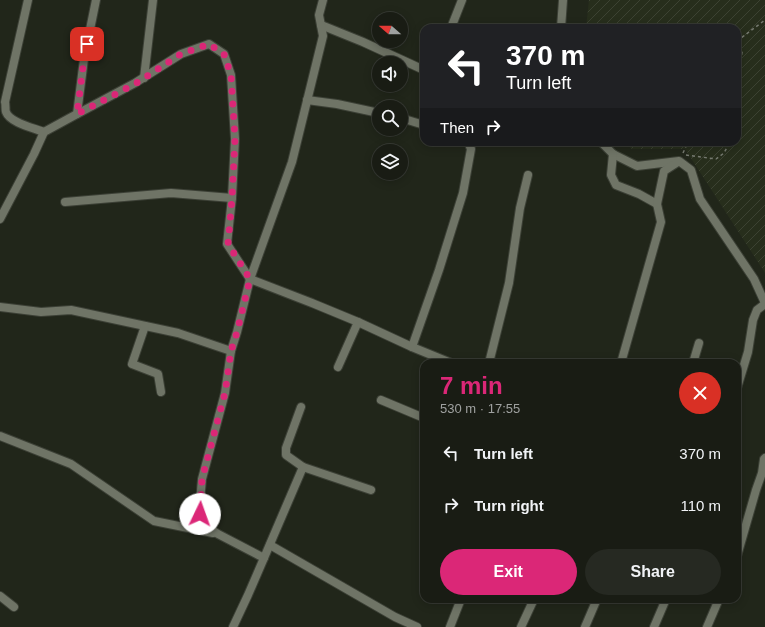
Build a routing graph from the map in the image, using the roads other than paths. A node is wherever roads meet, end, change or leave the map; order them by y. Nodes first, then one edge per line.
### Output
1 (28, 0) edge
2 (96, 0) edge
3 (153, 0) edge
4 (323, 0) edge
5 (462, 0) edge
6 (563, 0) edge
7 (453, 24) edge
8 (561, 24) edge
9 (321, 25) junction
10 (420, 68) edge
11 (144, 78) junction
12 (307, 100) junction
13 (372, 112) edge
14 (77, 114) junction
15 (408, 120) edge
16 (420, 124) edge
17 (44, 132) junction
18 (470, 146) edge
19 (605, 146) edge
20 (613, 154) junction
21 (680, 160) junction
22 (528, 175) dead end
23 (232, 198) junction
24 (65, 202) dead end
25 (657, 204) junction
26 (0, 219) edge
27 (250, 279) junction
28 (765, 303) edge
29 (0, 307) edge
30 (358, 322) junction
31 (145, 326) junction
32 (699, 343) dead end
33 (412, 347) junction
34 (231, 351) junction
35 (441, 359) edge
36 (490, 359) edge
37 (621, 359) edge
38 (694, 359) edge
39 (338, 366) dead end
40 (741, 375) edge
41 (161, 392) dead end
42 (381, 400) dead end
43 (301, 407) dead end
44 (420, 416) edge
45 (0, 436) edge
46 (765, 458) edge
47 (303, 467) junction
48 (371, 490) dead end
49 (218, 534) junction
50 (741, 542) edge
51 (270, 544) junction
52 (264, 558) junction
53 (0, 596) edge
54 (459, 603) edge
55 (532, 603) edge
56 (595, 603) edge
57 (664, 603) edge
58 (717, 603) edge
59 (14, 607) dead end
60 (233, 627) edge
61 (417, 627) edge
62 (450, 627) edge
63 (521, 627) edge
64 (585, 627) edge
65 (654, 627) edge
66 (707, 627) edge

1 - 17 street
2 - 14 street
3 - 11 street
4 - 9 street
5 - 7 street
6 - 8 street
9 - 10 street
9 - 12 street
11 - 14 street
11 - 23 street
12 - 13 street
12 - 27 street
14 - 17 street
15 - 16 street
17 - 26 street
18 - 33 street
19 - 20 street
20 - 21 street
20 - 25 street
21 - 25 street
21 - 28 street
22 - 36 street
23 - 24 street
23 - 27 street
25 - 37 street
27 - 30 street
27 - 34 street
28 - 40 street
29 - 31 street
30 - 33 street
30 - 39 street
31 - 34 street
31 - 41 street
32 - 38 street
33 - 35 street
34 - 49 street
42 - 44 street
43 - 47 street
45 - 49 street
46 - 50 street
47 - 48 street
47 - 51 street
49 - 52 street
51 - 52 street
51 - 61 street
52 - 60 street
53 - 59 street
54 - 62 street
55 - 63 street
56 - 64 street
57 - 65 street
58 - 66 street

